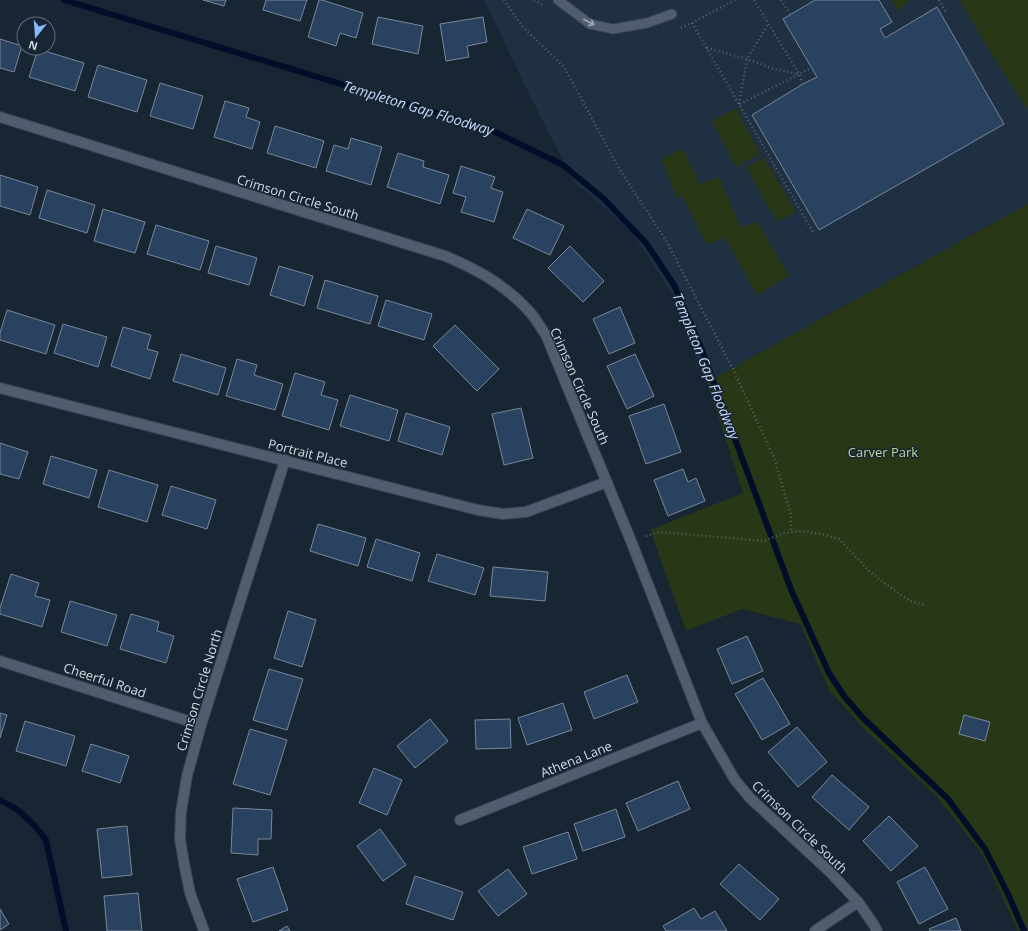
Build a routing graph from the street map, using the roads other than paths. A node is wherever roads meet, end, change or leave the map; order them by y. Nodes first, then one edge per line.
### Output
1 (558, 0) edge
2 (672, 14) dead end
3 (0, 117) edge
4 (0, 388) edge
5 (285, 460) junction
6 (607, 482) junction
7 (0, 661) edge
8 (702, 723) junction
9 (201, 725) junction
10 (460, 820) dead end
11 (858, 902) junction
12 (204, 931) edge
13 (815, 931) edge
14 (877, 931) edge

1 -> 2 lane
3 - 6 street, Crimson Circle South
4 - 5 street, Portrait Place
5 - 6 street, Portrait Place
5 - 9 street, Crimson Circle North
6 - 8 street, Crimson Circle South
7 - 9 street, Cheerful Road
8 - 10 street, Athena Lane
8 - 11 street, Crimson Circle South
9 - 12 street, Crimson Circle North
11 - 13 street
11 - 14 street, Crimson Circle South

